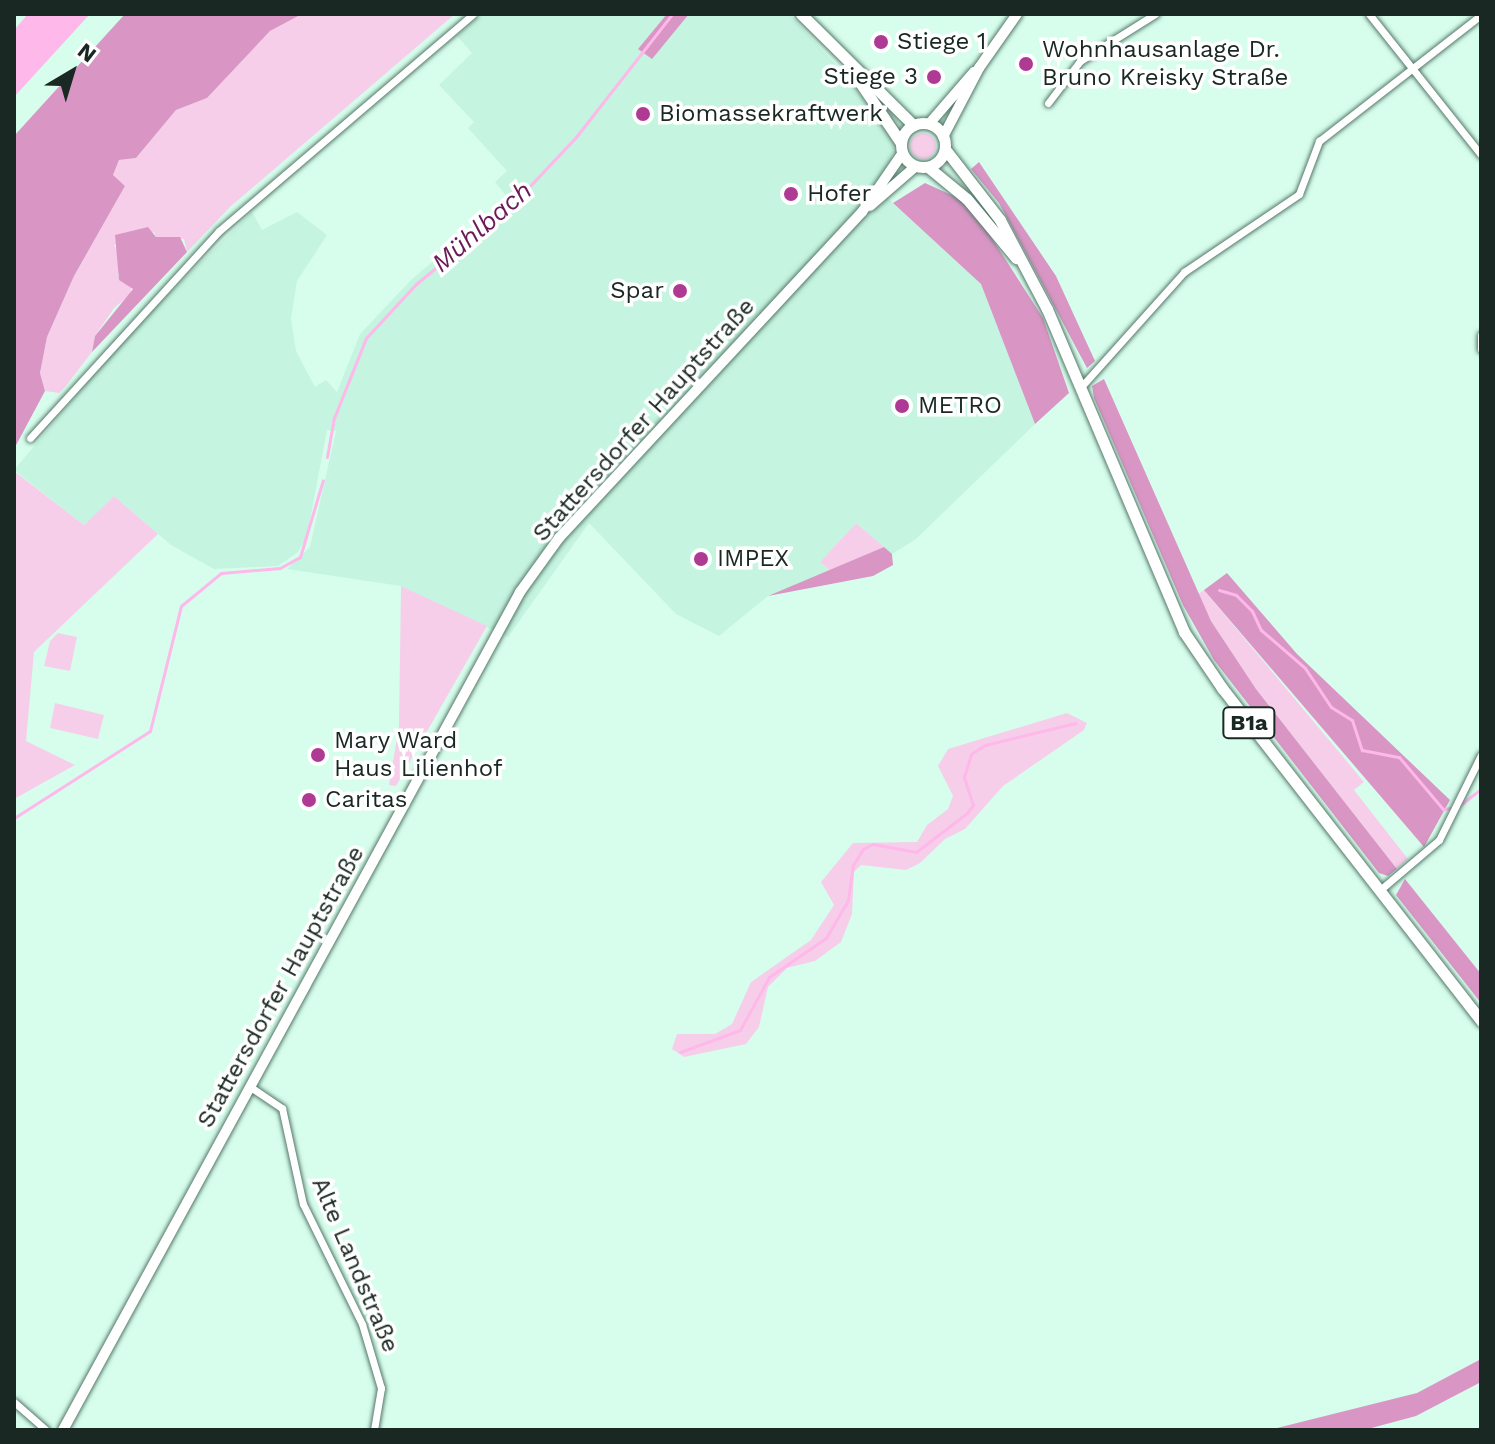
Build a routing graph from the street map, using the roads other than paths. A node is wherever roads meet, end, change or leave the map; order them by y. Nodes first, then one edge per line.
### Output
1 (473, 14) edge
2 (801, 14) edge
3 (1017, 14) edge
4 (1153, 14) edge
5 (1369, 14) edge
6 (1481, 15) edge
7 (842, 58) junction
8 (979, 68) junction
9 (1411, 69) junction
10 (1048, 103) dead end
11 (929, 124) junction
12 (913, 125) junction
13 (944, 143) junction
14 (902, 148) junction
15 (1481, 155) edge
16 (922, 167) junction
17 (862, 212) junction
18 (1010, 244) junction
19 (1480, 336) edge
20 (1481, 349) edge
21 (1080, 388) junction
22 (30, 438) dead end
23 (1481, 755) edge
24 (1380, 890) junction
25 (1481, 1021) edge
26 (249, 1086) junction
27 (14, 1402) edge
28 (46, 1430) edge
29 (63, 1430) edge
30 (374, 1430) edge

1 - 22 street
2 - 7 main road, B1a
3 - 8 main road
4 - 10 street
5 - 9 street
6 - 9 street
7 - 12 main road, B1a
7 - 14 main road, B1a
8 - 11 main road
8 - 13 main road
9 - 15 street
9 - 21 street
11 - 12 main road
11 - 13 main road, B1a
12 - 14 main road
13 - 16 main road
13 - 18 main road, B1a
14 - 16 main road, B1a
14 - 17 main road, Stattersdorfer Hauptstraße
16 - 17 main road, Stattersdorfer Hauptstraße
16 - 18 main road, B1a
17 - 26 main road, Stattersdorfer Hauptstraße
18 - 21 main road, B1a
19 - 20 street
21 - 24 main road, B1a
23 - 24 street
24 - 25 main road, B1a
26 - 29 main road, Stattersdorfer Hauptstraße
26 - 30 street, Alte Landstraße
27 - 28 street

